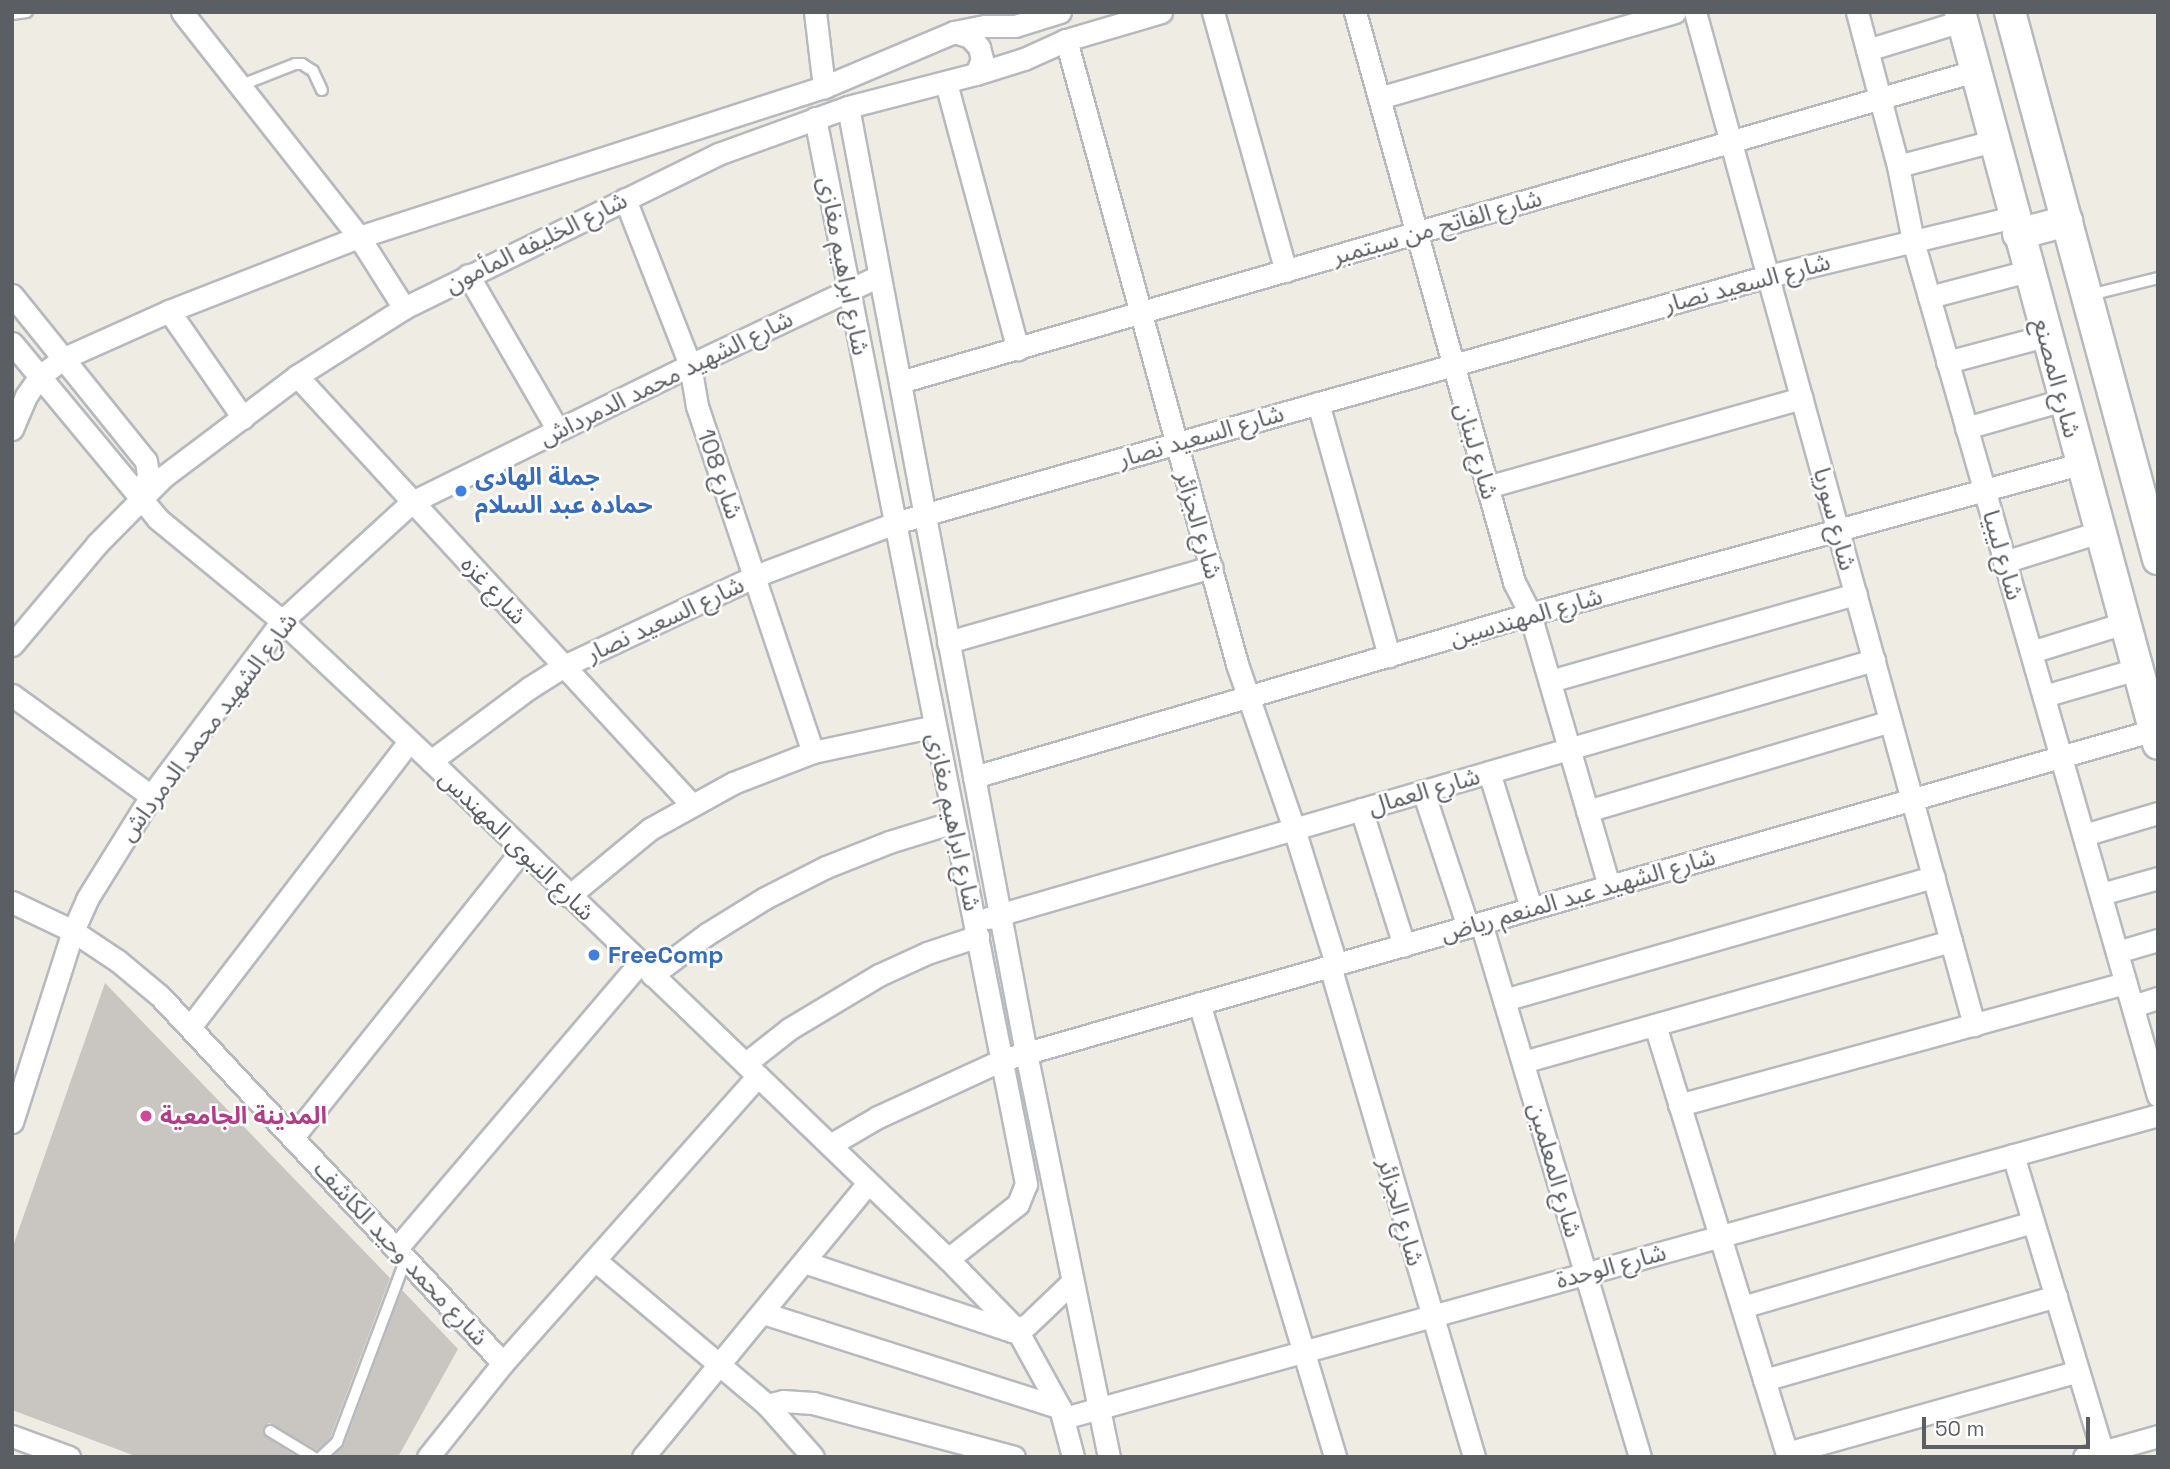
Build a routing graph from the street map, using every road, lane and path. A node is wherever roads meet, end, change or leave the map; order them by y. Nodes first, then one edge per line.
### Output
1 (27, 12) edge
2 (182, 12) edge
3 (815, 12) edge
4 (1060, 12) edge
5 (1161, 12) edge
6 (1213, 12) edge
7 (1355, 12) edge
8 (1675, 12) edge
9 (1695, 12) edge
10 (1857, 12) edge
11 (2010, 12) edge
12 (12, 14) edge
13 (1961, 17) edge
14 (1012, 19) edge
15 (954, 32) junction
16 (1066, 40) junction
17 (1867, 50) junction
18 (1975, 71) junction
19 (976, 74) junction
20 (946, 83) junction
21 (239, 86) junction
22 (824, 87) junction
23 (322, 90) dead end
24 (1379, 98) junction
25 (1880, 98) junction
26 (848, 107) junction
27 (815, 118) junction
28 (1993, 141) junction
29 (1731, 142) junction
30 (1898, 166) junction
31 (625, 199) junction
32 (2067, 221) junction
33 (2016, 225) junction
34 (1417, 233) junction
35 (359, 237) junction
36 (1913, 241) junction
37 (1286, 271) junction
38 (2028, 271) junction
39 (468, 275) junction
40 (879, 275) junction
41 (1768, 275) junction
42 (2158, 278) edge
43 (849, 290) junction
44 (12, 295) edge
45 (2087, 296) junction
46 (1929, 297) junction
47 (404, 308) junction
48 (169, 311) junction
49 (1141, 313) junction
50 (2045, 336) junction
51 (12, 343) edge
52 (1018, 349) junction
53 (64, 358) junction
54 (1947, 362) junction
55 (1452, 363) junction
56 (690, 365) junction
57 (40, 376) junction
58 (296, 376) junction
59 (900, 382) junction
60 (1802, 398) junction
61 (2063, 400) junction
62 (1318, 402) junction
63 (243, 418) junction
64 (1966, 428) junction
65 (12, 429) edge
66 (558, 430) junction
67 (1176, 442) junction
68 (2080, 464) junction
69 (1487, 487) junction
70 (1984, 491) junction
71 (139, 498) junction
72 (412, 502) junction
73 (924, 514) junction
74 (895, 523) junction
75 (1839, 532) junction
76 (2099, 532) junction
77 (2158, 559) edge
78 (2004, 562) junction
79 (1212, 567) junction
80 (755, 576) junction
81 (1856, 594) junction
82 (1530, 614) junction
83 (282, 621) junction
84 (2124, 623) junction
85 (948, 642) junction
86 (12, 645) edge
87 (2031, 652) junction
88 (1389, 656) junction
89 (1874, 660) junction
90 (564, 666) junction
91 (2137, 669) junction
92 (1550, 681) junction
93 (12, 695) edge
94 (1250, 696) junction
95 (2044, 696) junction
96 (1890, 721) junction
97 (935, 726) junction
98 (2156, 737) edge
99 (409, 742) junction
100 (1569, 749) junction
101 (813, 752) junction
102 (2062, 756) junction
103 (431, 761) junction
104 (1489, 772) junction
105 (974, 777) junction
106 (1423, 791) junction
107 (151, 796) junction
108 (1912, 799) junction
109 (691, 804) junction
110 (1362, 809) junction
111 (1587, 811) junction
112 (2158, 813) edge
113 (954, 822) junction
114 (1294, 829) junction
115 (2084, 835) junction
116 (522, 850) junction
117 (1934, 877) junction
118 (2158, 878) edge
119 (1609, 886) junction
120 (2101, 894) junction
121 (569, 897) junction
122 (12, 902) edge
123 (1531, 908) junction
124 (1000, 914) junction
125 (1474, 925) junction
126 (976, 929) junction
127 (73, 931) junction
128 (2158, 940) edge
129 (1951, 941) junction
130 (1404, 945) junction
131 (2118, 952) junction
132 (1333, 965) junction
133 (645, 970) junction
134 (2126, 983) junction
135 (2158, 999) edge
136 (1504, 1000) junction
137 (1199, 1003) junction
138 (2133, 1006) junction
139 (1655, 1025) junction
140 (1974, 1025) junction
141 (190, 1027) junction
142 (2152, 1050) edge
143 (1026, 1053) junction
144 (1002, 1060) junction
145 (1523, 1062) junction
146 (752, 1070) junction
147 (18, 1081) edge
148 (2158, 1096) edge
149 (1679, 1105) junction
150 (2158, 1115) edge
151 (12, 1122) edge
152 (293, 1137) junction
153 (830, 1145) junction
154 (2013, 1155) junction
155 (868, 1183) junction
156 (2033, 1222) junction
157 (1720, 1236) junction
158 (401, 1253) junction
159 (948, 1259) junction
160 (595, 1260) junction
161 (804, 1262) junction
162 (1586, 1273) junction
163 (1071, 1283) junction
164 (2056, 1296) junction
165 (1742, 1307) junction
166 (763, 1313) junction
167 (1431, 1316) junction
168 (1017, 1330) junction
169 (1304, 1351) junction
170 (503, 1363) junction
171 (721, 1365) junction
172 (2078, 1371) junction
173 (1764, 1380) junction
174 (767, 1405) junction
175 (1099, 1408) junction
176 (1062, 1413) junction
177 (270, 1431) dead end
178 (12, 1436) edge
179 (2158, 1436) edge
180 (1788, 1455) edge
181 (2097, 1455) edge
182 (69, 1457) edge
183 (313, 1457) edge
184 (321, 1457) edge
185 (428, 1457) edge
186 (643, 1457) edge
187 (813, 1457) edge
188 (1014, 1457) edge
189 (1073, 1457) edge
190 (1109, 1457) edge
191 (1335, 1457) edge
192 (1474, 1457) edge
193 (1640, 1457) edge

1 - 12 lane
2 - 21 street
3 - 22 street
4 - 14 street, شارع الخليفه المأمون
5 - 16 street, شارع الخليفه المأمون
6 - 37 street
7 - 24 street, شارع لبنان
8 - 24 street
9 - 29 street, شارع سوريا
10 - 17 street, شارع ليبيا
11 - 32 main road, شارع المصنع
13 - 17 street
13 - 18 main road, شارع المصنع
14 - 15 street, شارع الخليفه المأمون
15 - 19 street
15 - 22 street, شارع الخليفه المأمون
16 - 19 street, شارع الخليفه المأمون
16 - 49 street, شارع الجزائر
17 - 25 street, شارع ليبيا
18 - 25 street, شارع الفاتح من سبتمبر
18 - 28 main road, شارع المصنع
19 - 20 street, شارع الخليفه المأمون
20 - 26 street, شارع الخليفه المأمون
20 - 52 street
21 - 23 lane
21 - 35 street
22 - 35 street, شارع الخليفه المأمون
24 - 34 street, شارع لبنان
25 - 29 street, شارع الفاتح من سبتمبر
25 - 30 street, شارع ليبيا
26 - 27 street, شارع الخليفه المأمون
26 - 40 street, شارع ابراهيم مغازى
27 - 31 street, شارع الخليفه المأمون
27 - 43 street, شارع ابراهيم مغازى
28 - 30 street
28 - 33 main road, شارع المصنع
29 - 34 street, شارع الفاتح من سبتمبر
29 - 41 street, شارع سوريا
30 - 36 street, شارع ليبيا
31 - 39 street, شارع الخليفه المأمون
31 - 56 street, شارع 108
32 - 33 main road
32 - 45 main road, شارع المصنع
33 - 36 street, شارع السعيد نصار
33 - 38 main road, شارع المصنع
34 - 37 street, شارع الفاتح من سبتمبر
34 - 55 street, شارع لبنان
35 - 47 street
35 - 48 street, شارع الخليفه المأمون
36 - 41 street, شارع السعيد نصار
36 - 46 street, شارع ليبيا
37 - 49 street, شارع الفاتح من سبتمبر
38 - 46 street
38 - 50 main road, شارع المصنع
39 - 47 street, شارع الخليفه المأمون
39 - 66 street
40 - 43 street, شارع الشهيد محمد الدمرداش
40 - 59 street, شارع ابراهيم مغازى
41 - 55 street, شارع السعيد نصار
41 - 60 street, شارع سوريا
42 - 45 lane
43 - 56 street, شارع الشهيد محمد الدمرداش
43 - 74 street, شارع ابراهيم مغازى
44 - 53 street
45 - 77 main road, شارع المصنع
46 - 54 street, شارع ليبيا
47 - 58 street, شارع الخليفه المأمون
48 - 53 street, شارع الخليفه المأمون
48 - 63 street
49 - 52 street, شارع الفاتح من سبتمبر
49 - 67 street, شارع الجزائر
50 - 54 street
50 - 61 main road, شارع المصنع
51 - 57 street, شارع النبوى المهندس
52 - 59 street, شارع الفاتح من سبتمبر
53 - 57 street, شارع الخليفه المأمون
53 - 71 street
54 - 64 street, شارع ليبيا
55 - 62 street, شارع السعيد نصار
55 - 69 street, شارع لبنان
56 - 66 street, شارع الشهيد محمد الدمرداش
56 - 80 street, شارع 108
57 - 65 street, شارع الخليفه المأمون
57 - 71 street, شارع النبوى المهندس
58 - 63 street, شارع الخليفه المأمون
58 - 72 street, شارع غزه
59 - 73 street, شارع ابراهيم مغازى
60 - 69 street
60 - 75 street, شارع سوريا
61 - 64 street
61 - 68 main road, شارع المصنع
62 - 67 street, شارع السعيد نصار
62 - 88 street
63 - 71 street, شارع الخليفه المأمون
64 - 70 street, شارع ليبيا
66 - 72 street, شارع الشهيد محمد الدمرداش
67 - 73 street, شارع السعيد نصار
67 - 79 street, شارع الجزائر
68 - 70 street, شارع المهندسين
68 - 76 main road, شارع المصنع
69 - 82 street, شارع لبنان
70 - 75 street, شارع المهندسين
70 - 78 street, شارع ليبيا
71 - 83 street, شارع النبوى المهندس
71 - 86 street, شارع الخليفه المأمون
72 - 83 street, شارع الشهيد محمد الدمرداش
72 - 90 street, شارع غزه
73 - 74 street, شارع السعيد نصار
73 - 85 street, شارع ابراهيم مغازى
74 - 80 street, شارع السعيد نصار
74 - 97 street, شارع ابراهيم مغازى
75 - 81 street, شارع سوريا
75 - 82 street, شارع المهندسين
76 - 78 street
76 - 84 main road, شارع المصنع
78 - 87 street, شارع ليبيا
79 - 85 street
79 - 94 street, شارع الجزائر
80 - 90 street, شارع السعيد نصار
80 - 101 street, شارع 108
81 - 89 street, شارع سوريا
81 - 92 street
82 - 88 street, شارع المهندسين
82 - 92 street, شارع لبنان
83 - 99 street, شارع النبوى المهندس
83 - 107 street, شارع الشهيد محمد الدمرداش
84 - 87 street
84 - 91 main road, شارع المصنع
85 - 105 street, شارع ابراهيم مغازى
87 - 95 street, شارع ليبيا
88 - 94 street, شارع المهندسين
89 - 96 street, شارع سوريا
89 - 100 street, شارع العمال
90 - 103 street, شارع السعيد نصار
90 - 109 street, شارع غزه
91 - 95 street
91 - 98 main road, شارع المصنع
92 - 100 street, شارع لبنان
93 - 107 street
94 - 105 street, شارع المهندسين
94 - 114 street, شارع الجزائر
95 - 102 street, شارع ليبيا
96 - 108 street, شارع سوريا
96 - 111 street
97 - 101 street
97 - 113 street, شارع ابراهيم مغازى
98 - 102 street, شارع الشهيد عبد المنعم رياض
99 - 103 street, شارع النبوى المهندس
99 - 141 street
100 - 104 street, شارع العمال
100 - 111 street, شارع لبنان
101 - 109 street
102 - 108 street, شارع الشهيد عبد المنعم رياض
102 - 115 street, شارع ليبيا
103 - 116 street, شارع النبوى المهندس
104 - 106 street, شارع العمال
104 - 123 street
105 - 124 street, شارع ابراهيم مغازى
106 - 110 street, شارع العمال
106 - 125 street, شارع المعلمين
107 - 127 street, شارع الشهيد محمد الدمرداش
108 - 117 street, شارع سوريا
108 - 119 street, شارع الشهيد عبد المنعم رياض
109 - 121 street
110 - 114 street, شارع العمال
110 - 130 street
111 - 119 street, شارع لبنان
112 - 115 street
113 - 126 street, شارع ابراهيم مغازى
113 - 133 street
114 - 124 street, شارع العمال
114 - 132 street, شارع الجزائر
115 - 120 street, شارع ليبيا
116 - 121 street, شارع النبوى المهندس
116 - 152 street
117 - 129 street, شارع سوريا
117 - 136 street
118 - 120 street
119 - 123 street, شارع الشهيد عبد المنعم رياض
120 - 131 street, شارع ليبيا
121 - 133 street, شارع النبوى المهندس
122 - 127 street, شارع محمد وحيد الكاشف
123 - 125 street, شارع الشهيد عبد المنعم رياض
124 - 126 street, شارع العمال
124 - 143 street, شارع ابراهيم مغازى
125 - 130 street, شارع الشهيد عبد المنعم رياض
125 - 136 street, شارع المعلمين
126 - 144 street, شارع ابراهيم مغازى
126 - 146 street, شارع العمال
127 - 141 street, شارع محمد وحيد الكاشف
127 - 147 street, شارع الشهيد محمد الدمرداش
128 - 131 street
129 - 139 street
129 - 140 street, شارع سوريا
130 - 132 street, شارع الشهيد عبد المنعم رياض
131 - 134 street, شارع ليبيا
132 - 137 street, شارع الشهيد عبد المنعم رياض
132 - 167 street, شارع الجزائر
133 - 146 street, شارع النبوى المهندس
133 - 158 street
134 - 138 street, شارع ليبيا
134 - 140 street
135 - 138 street
136 - 145 street, شارع المعلمين
137 - 143 street, شارع الشهيد عبد المنعم رياض
137 - 169 street
138 - 142 street, شارع ليبيا
139 - 145 street
139 - 149 street
140 - 149 street
141 - 152 street, شارع محمد وحيد الكاشف
142 - 148 street, شارع ليبيا
143 - 144 street, شارع الشهيد عبد المنعم رياض
143 - 163 street, شارع ابراهيم مغازى
144 - 153 street, شارع الشهيد عبد المنعم رياض
144 - 159 street, شارع ابراهيم مغازى
145 - 162 street, شارع المعلمين
146 - 153 street, شارع النبوى المهندس
146 - 160 street, شارع العمال
147 - 151 street, شارع الشهيد محمد الدمرداش
149 - 157 street
150 - 154 street, شارع الوحدة
152 - 158 street, شارع محمد وحيد الكاشف
153 - 155 street, شارع النبوى المهندس
154 - 156 street
154 - 157 street, شارع الوحدة
155 - 159 street, شارع النبوى المهندس
155 - 161 street
156 - 164 street
156 - 165 street
157 - 162 street, شارع الوحدة
157 - 165 street
158 - 170 street, شارع محمد وحيد الكاشف
158 - 184 lane
159 - 168 street
160 - 170 street, شارع العمال
160 - 171 street
161 - 166 street
161 - 168 street
162 - 167 street, شارع الوحدة
162 - 193 street, شارع المعلمين
163 - 168 street
163 - 175 street, شارع ابراهيم مغازى
164 - 172 street
164 - 173 street
165 - 173 street
166 - 171 street
166 - 176 street
167 - 169 street, شارع الوحدة
167 - 192 street, شارع الجزائر
168 - 176 street
169 - 175 street, شارع الوحدة
169 - 191 street
170 - 185 street, شارع العمال
171 - 174 street
171 - 186 street
172 - 180 street
172 - 181 street
173 - 180 street
174 - 187 street
174 - 188 street
175 - 176 street, شارع الوحدة
175 - 190 street, شارع ابراهيم مغازى
176 - 189 street
177 - 183 lane
178 - 182 street
179 - 181 street

